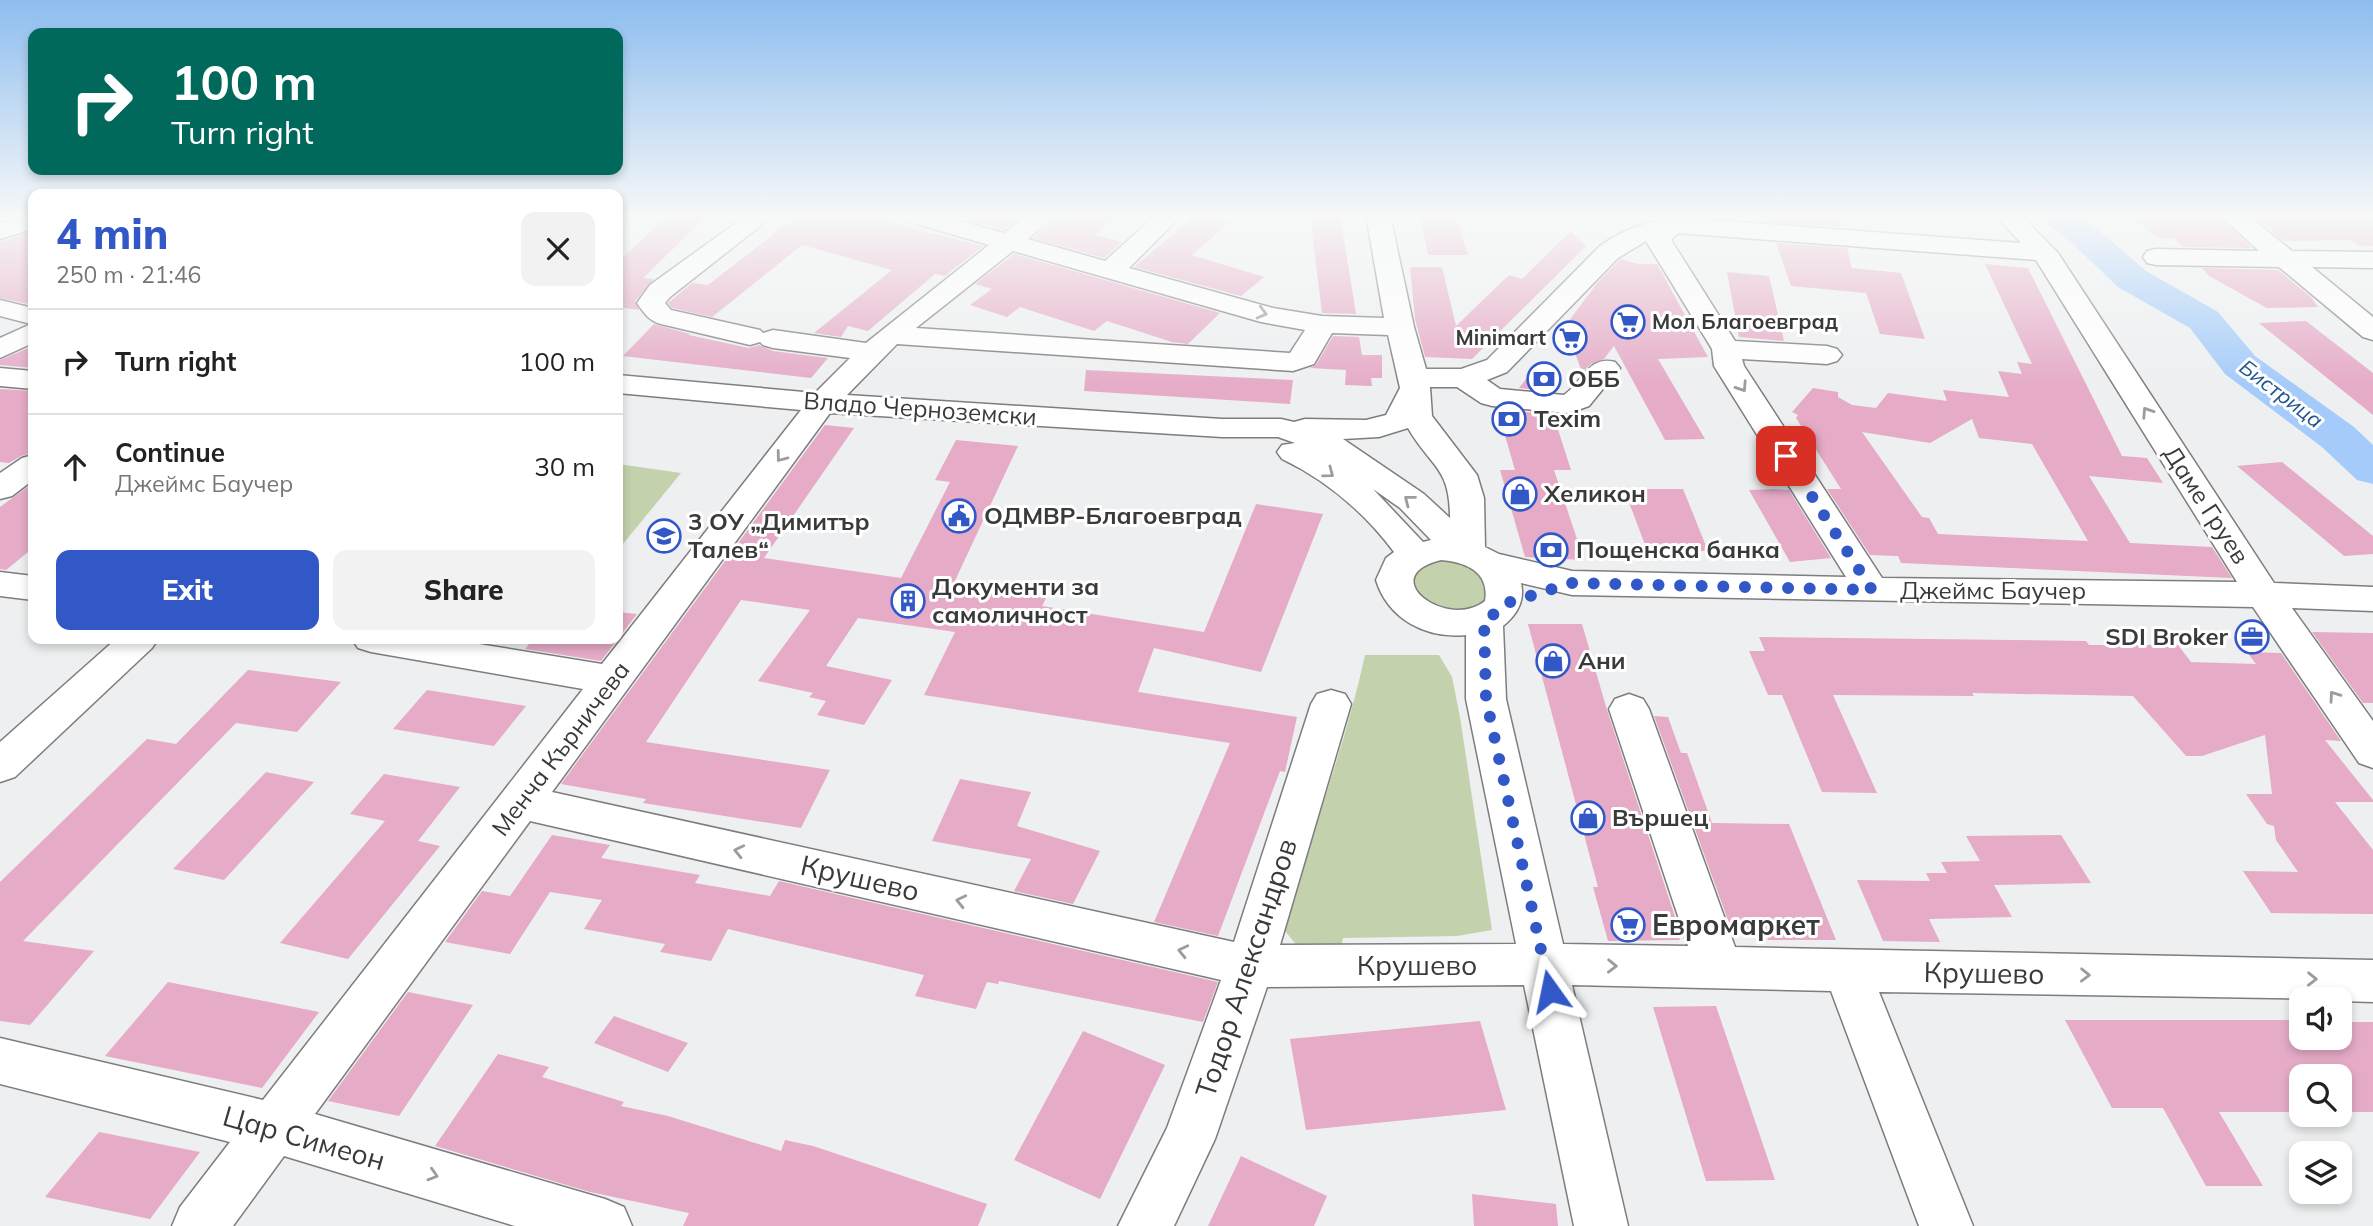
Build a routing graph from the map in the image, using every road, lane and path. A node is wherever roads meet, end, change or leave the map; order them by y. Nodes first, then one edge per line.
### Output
1 (685, 272) edge
2 (968, 272) edge
3 (1114, 272) edge
4 (1389, 272) edge
5 (1589, 272) edge
6 (1679, 272) edge
7 (2057, 272) edge
8 (2305, 272) edge
9 (0, 308) edge
10 (28, 315) edge
11 (1322, 324) junction
12 (1400, 327) junction
13 (2372, 330) edge
14 (28, 335) edge
15 (880, 343) junction
16 (0, 349) edge
17 (1726, 349) junction
18 (1827, 355) dead end
19 (1605, 368) dead end
20 (0, 377) edge
21 (1464, 378) junction
22 (28, 380) edge
23 (1415, 383) junction
24 (623, 384) edge
25 (822, 403) junction
26 (1222, 428) junction
27 (1281, 428) junction
28 (28, 469) edge
29 (0, 489) edge
30 (1414, 554) junction
31 (1471, 556) junction
32 (1572, 583) junction
33 (1872, 590) junction
34 (2263, 594) junction
35 (2373, 599) edge
36 (1494, 612) junction
37 (1437, 622) junction
38 (133, 644) edge
39 (401, 644) edge
40 (612, 680) junction
41 (1486, 699) junction
42 (1331, 704) dead end
43 (1629, 709) dead end
44 (2373, 752) edge
45 (0, 765) edge
46 (521, 802) junction
47 (1544, 964) junction
48 (1250, 966) junction
49 (1719, 968) junction
50 (1847, 970) junction
51 (2373, 981) edge
52 (0, 1061) edge
53 (273, 1127) junction
54 (200, 1226) edge
55 (605, 1226) edge
56 (1145, 1226) edge
57 (1601, 1226) edge
58 (1947, 1226) edge

1 - 15 street
2 - 15 street, Менча Кърничева
3 -> 11 street
4 - 12 street
5 - 21 street
6 - 17 street
34 -> 7 street, Даме Груев
8 - 13 street
9 - 10 street
11 - 12 street
11 - 15 street
12 - 23 street
14 - 16 street
15 - 25 street, Менча Кърничева
17 - 18 street
17 -> 33 street
19 - 21 street
20 - 22 street
21 - 23 street
23 - 27 street
23 - 31 street
24 - 25 street, Владо Черноземски
25 - 26 street, Владо Черноземски
25 -> 40 street, Менча Кърничева
26 - 27 street
26 -> 30 street
31 -> 27 street
28 - 29 street
30 - 31 street
30 - 37 street
31 - 32 street
31 - 36 street
32 - 33 street, Джеймс Баучер
32 - 36 street
33 - 34 street, Джеймс Баучер
34 - 35 street, Джеймс Баучер
44 -> 34 street, Даме Груев
36 - 37 street
36 - 41 street
37 - 41 street
38 - 45 street
39 - 40 street
40 - 46 street, Менча Кърничева
41 - 47 street
42 - 48 street, Тодор Александров
43 - 49 street
48 -> 46 street, Крушево
46 - 53 street, Менча Кърничева
47 - 48 street, Крушево
47 -> 49 street, Крушево
47 - 57 street
48 - 56 street, Тодор Александров
49 - 50 street, Крушево
50 -> 51 street, Крушево
50 - 58 street
52 - 53 street, Цар Симеон
53 - 54 street, Менча Кърничева
53 -> 55 street, Цар Симеон

